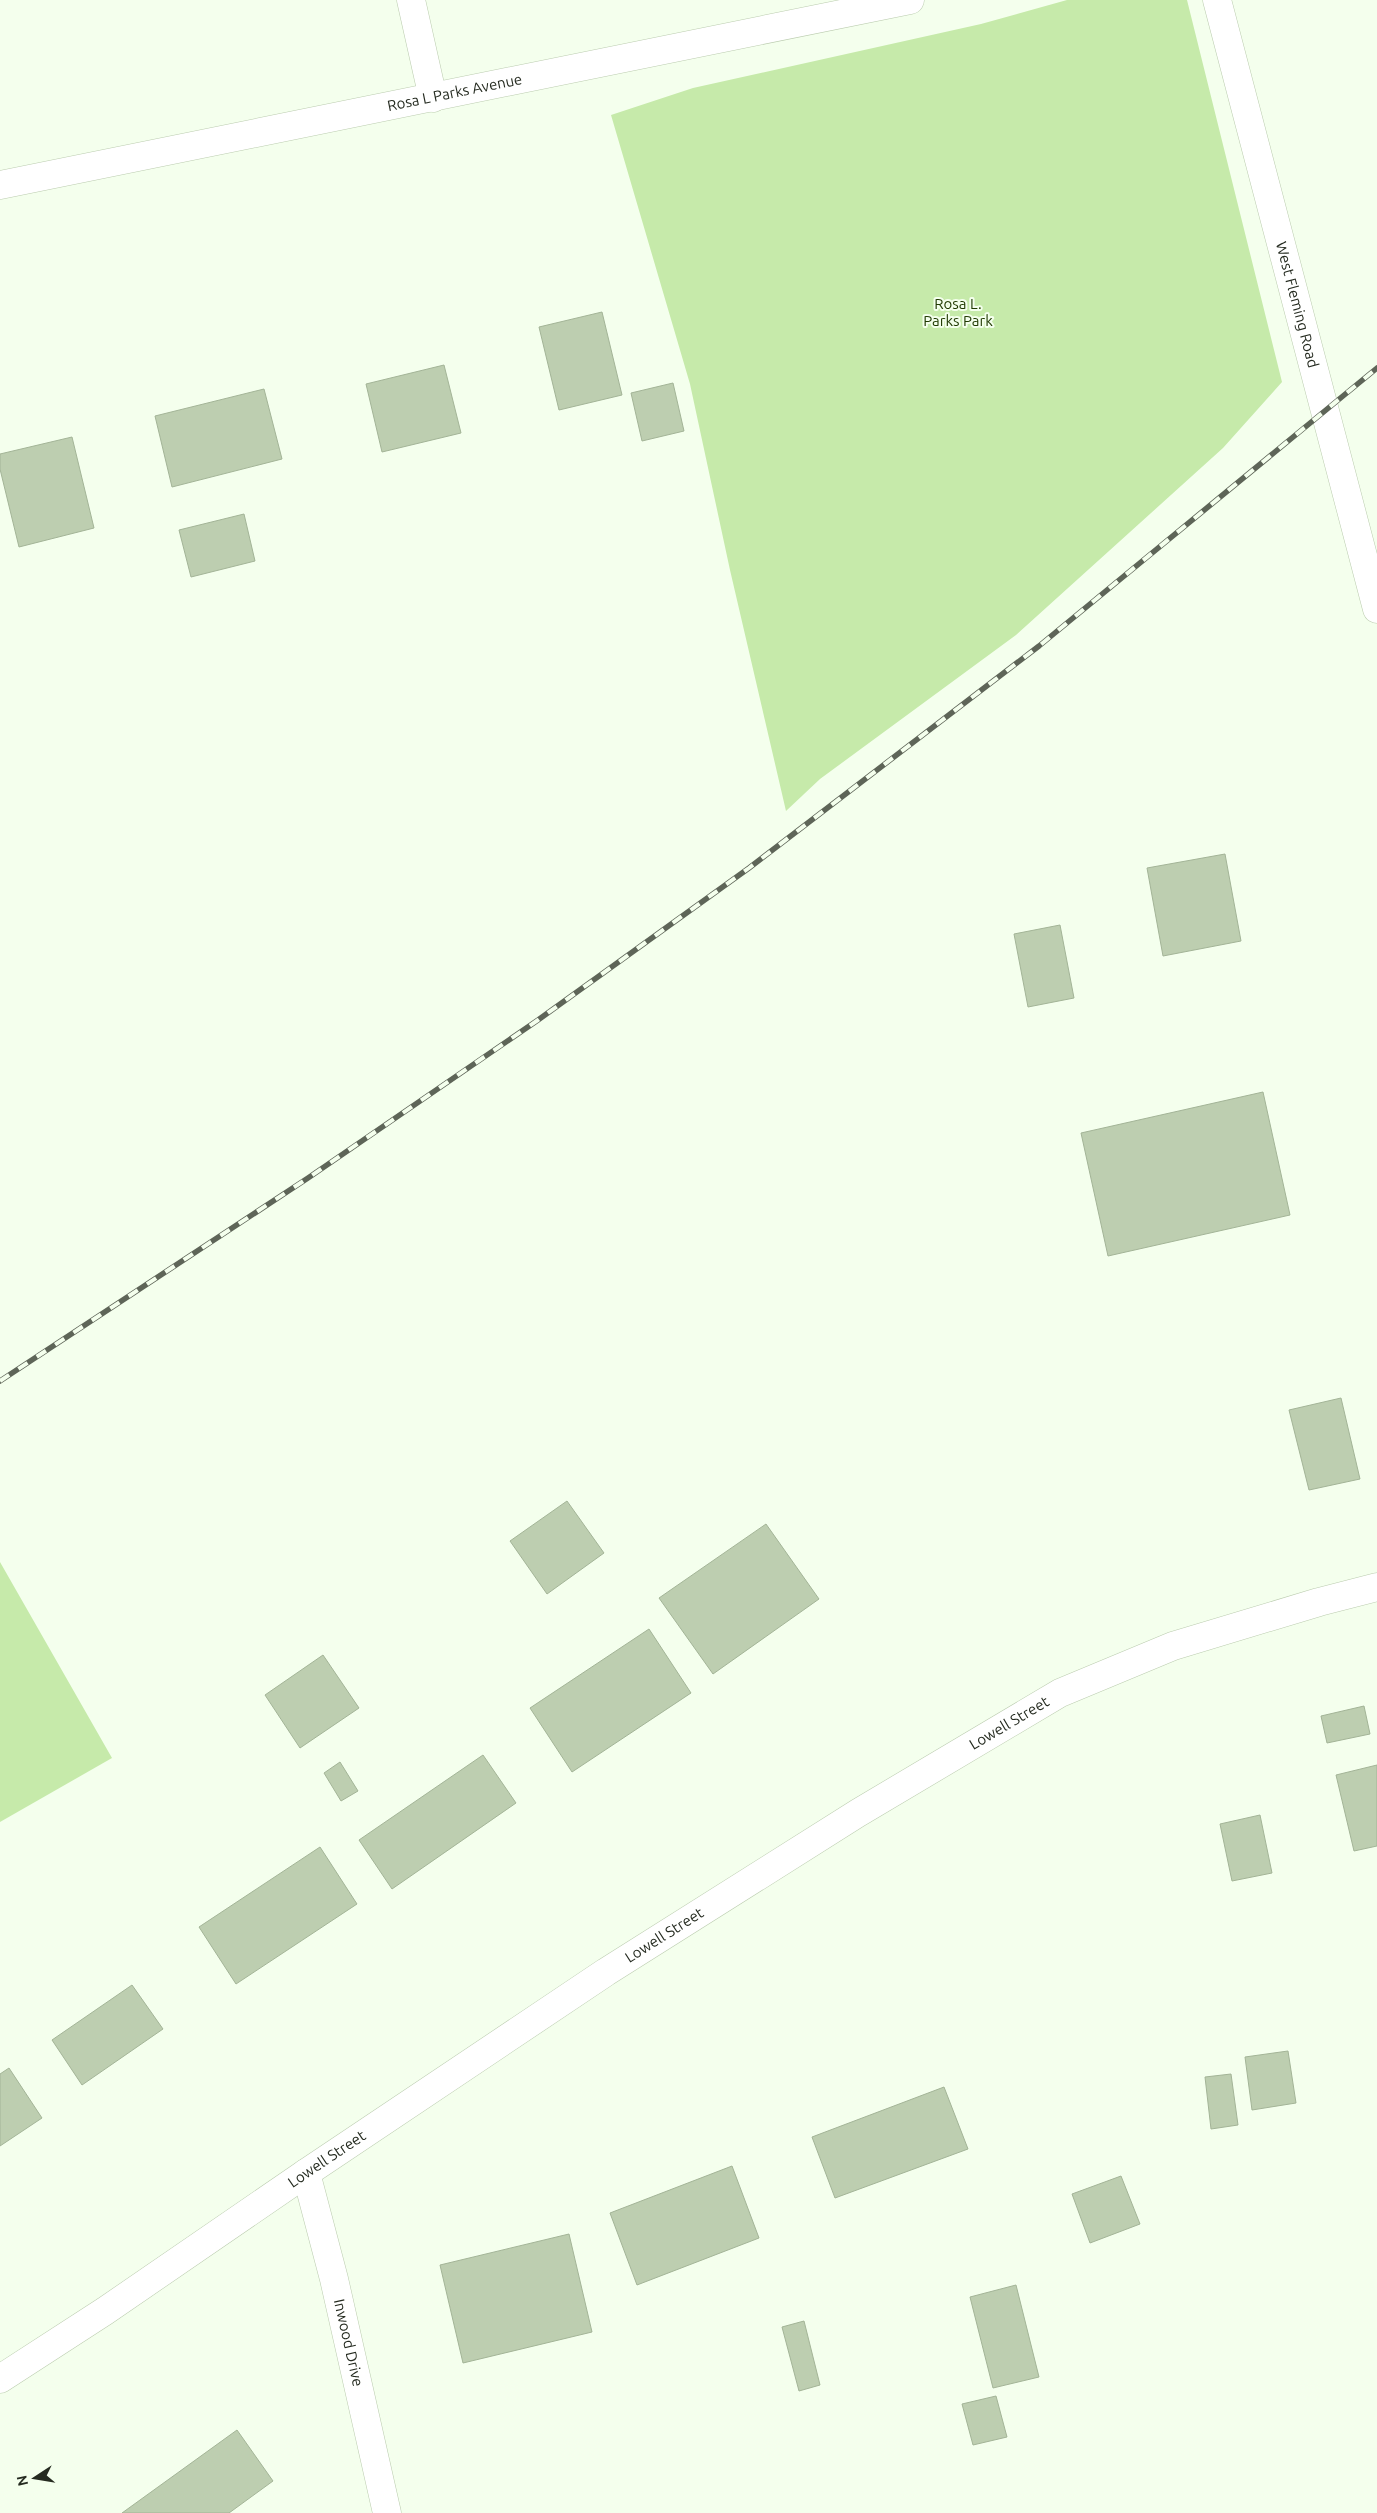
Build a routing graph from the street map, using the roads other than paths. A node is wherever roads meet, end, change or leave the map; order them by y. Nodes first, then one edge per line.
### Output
1 (411, 0) edge
2 (910, 0) edge
3 (1217, 0) edge
4 (432, 98) junction
5 (0, 185) edge
6 (1377, 609) edge
7 (1377, 1587) edge
8 (306, 2173) junction
9 (0, 2379) edge
10 (387, 2513) edge

1 - 4 street
2 - 4 street, Rosa L Parks Avenue
3 - 6 street, West Fleming Road
4 - 5 street, Rosa L Parks Avenue
7 - 8 street, Lowell Street
8 - 9 street, Lowell Street
8 - 10 street, Inwood Drive

